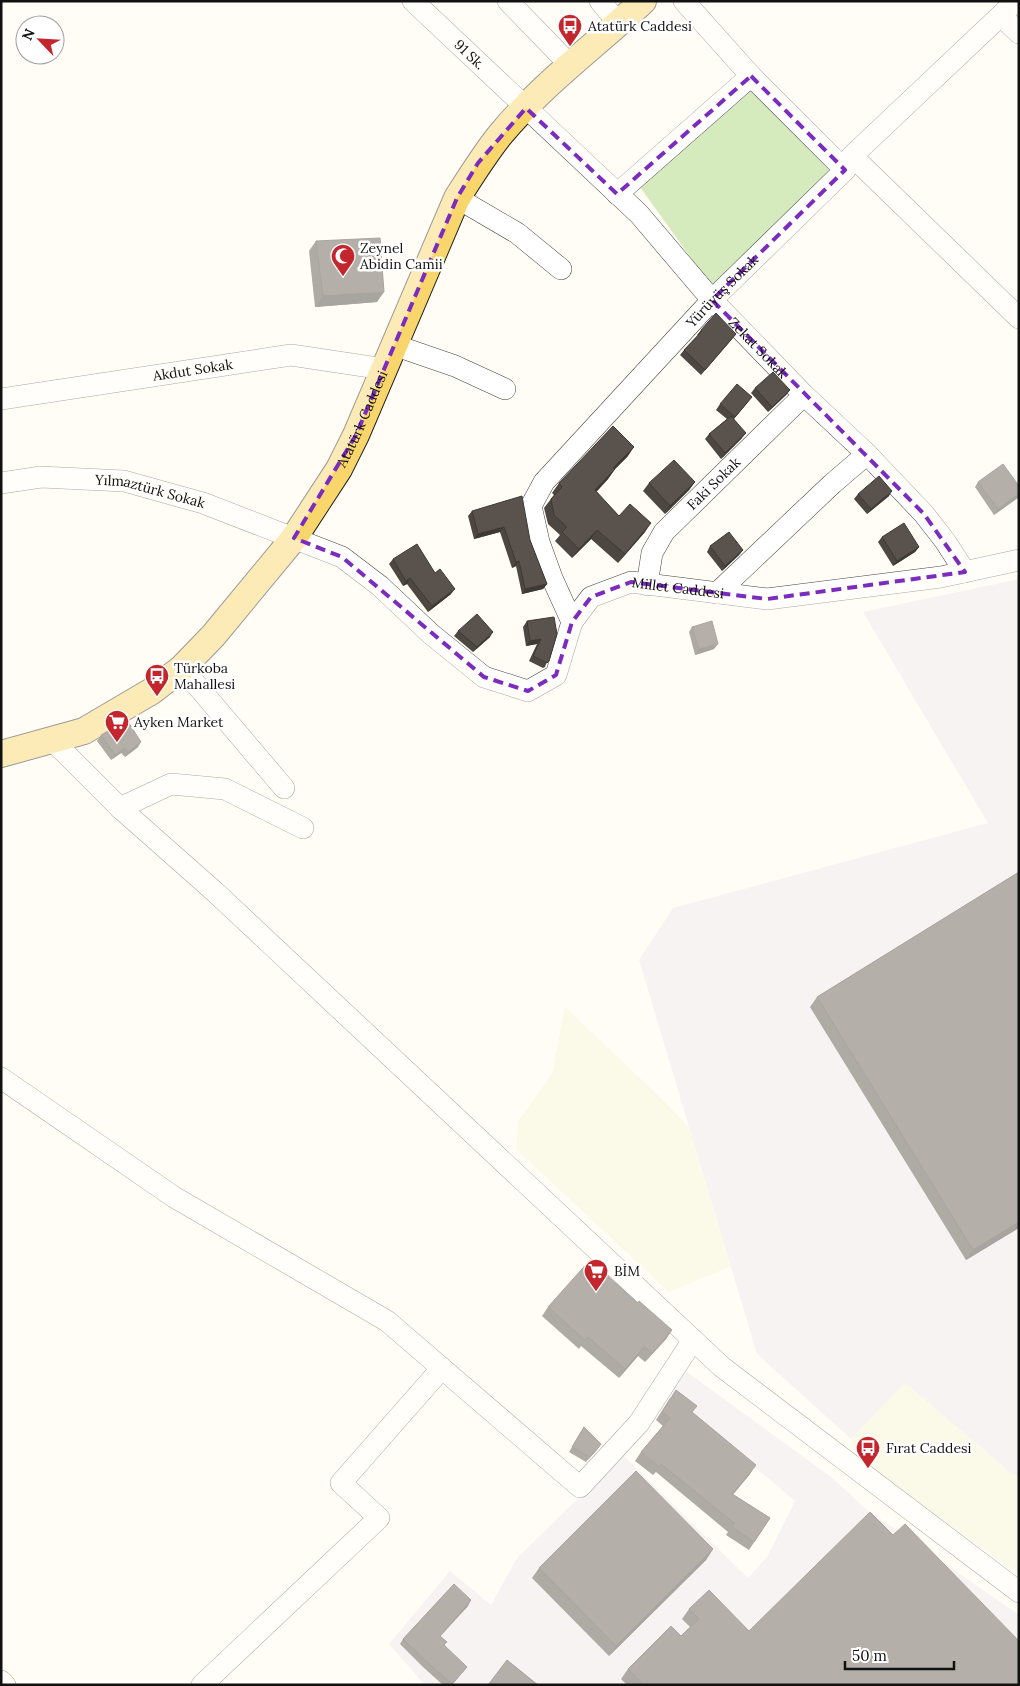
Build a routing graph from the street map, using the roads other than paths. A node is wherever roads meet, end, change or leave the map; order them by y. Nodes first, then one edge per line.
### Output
1 (413, 1) edge
2 (508, 1) edge
3 (600, 1) edge
4 (643, 1) edge
5 (684, 1) edge
6 (1016, 1) edge
7 (1001, 16) junction
8 (619, 24) junction
9 (1019, 33) edge
10 (570, 66) junction
11 (751, 76) junction
12 (526, 108) junction
13 (849, 163) junction
14 (617, 194) junction
15 (457, 198) junction
16 (561, 269) dead end
17 (712, 300) junction
18 (1019, 318) edge
19 (394, 345) junction
20 (384, 369) junction
21 (505, 389) dead end
22 (804, 395) junction
23 (1, 399) edge
24 (867, 454) junction
25 (1, 483) edge
26 (294, 538) junction
27 (1019, 560) edge
28 (965, 572) junction
29 (647, 585) junction
30 (717, 594) junction
31 (572, 622) junction
32 (182, 668) junction
33 (52, 740) junction
34 (1, 754) edge
35 (284, 788) dead end
36 (120, 808) junction
37 (303, 828) dead end
38 (1, 1078) edge
39 (693, 1340) junction
40 (442, 1368) junction
41 (1019, 1592) edge
42 (1, 1681) edge
43 (5, 1685) edge
44 (202, 1685) edge

1 - 12 street, 91 Sk.
2 - 10 street
3 - 8 street
4 - 8 main road, Atatürk Caddesi
5 - 11 street
6 - 7 street, Yürüyüş Sokak
7 - 9 street
7 - 13 street, Yürüyüş Sokak
8 - 10 main road, Atatürk Caddesi
10 - 12 main road, Atatürk Caddesi
11 - 13 street
11 - 14 street
12 - 14 street, Zekat Sokak
12 - 15 main road, Atatürk Caddesi
13 - 17 street, Yürüyüş Sokak
13 - 18 street
14 - 17 street, Zekat Sokak
15 - 16 street
15 - 19 main road, Atatürk Caddesi
17 - 22 street, Zekat Sokak
17 - 31 street, Yürüyüş Sokak
19 - 20 main road, Atatürk Caddesi
19 - 21 street
20 - 23 street, Akdut Sokak
20 - 26 main road, Atatürk Caddesi
22 - 24 street, Zekat Sokak
22 - 29 street, Faki Sokak
24 - 28 street, Zekat Sokak
24 - 30 street
25 - 26 street, Yılmaztürk Sokak
26 - 31 street, Millet Caddesi
26 - 32 main road, Atatürk Caddesi
27 - 28 street, Millet Caddesi
28 - 30 street, Millet Caddesi
29 - 30 street, Millet Caddesi
29 - 31 street, Millet Caddesi
32 - 33 main road, Atatürk Caddesi
32 - 35 street
33 - 34 main road, Atatürk Caddesi
33 - 36 street
36 - 37 street
36 - 39 street
38 - 40 street
39 - 40 street
39 - 41 street
40 - 44 street
42 - 43 street

